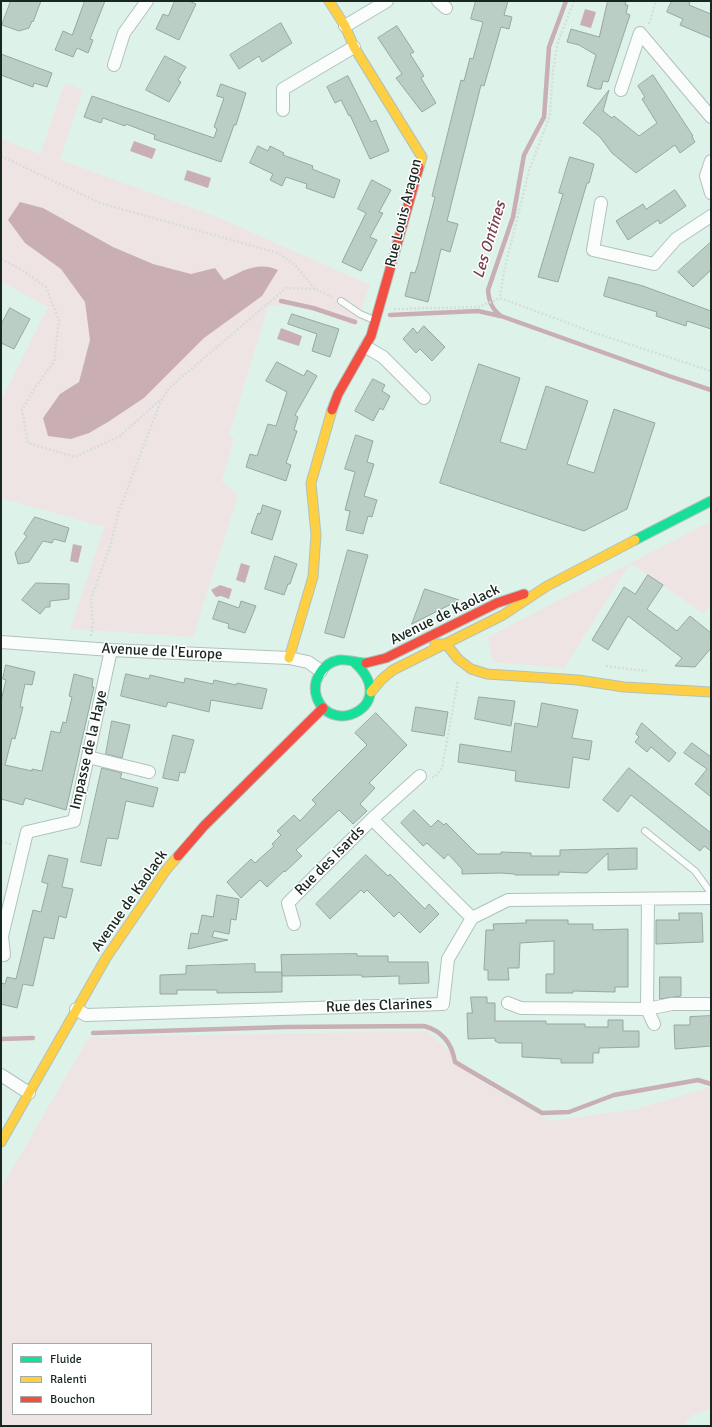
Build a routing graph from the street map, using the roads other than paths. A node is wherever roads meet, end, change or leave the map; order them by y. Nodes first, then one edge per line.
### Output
1 (147, 1) edge
2 (329, 1) edge
3 (387, 1) edge
4 (345, 26) junction
5 (354, 47) junction
6 (114, 66) dead end
7 (621, 90) dead end
8 (283, 110) dead end
9 (711, 117) edge
10 (711, 161) edge
11 (711, 193) edge
12 (601, 203) dead end
13 (711, 216) edge
14 (341, 301) road end
15 (376, 320) junction
16 (366, 348) junction
17 (424, 398) dead end
18 (711, 501) edge
19 (547, 586) junction
20 (1, 642) edge
21 (446, 644) junction
22 (413, 645) junction
23 (111, 650) junction
24 (289, 658) junction
25 (354, 662) junction
26 (321, 671) junction
27 (639, 678) dead end
28 (578, 680) junction
29 (371, 692) junction
30 (711, 692) edge
31 (323, 708) junction
32 (88, 757) junction
33 (149, 772) dead end
34 (420, 776) road end
35 (372, 819) junction
36 (645, 831) dead end
37 (711, 893) edge
38 (648, 898) junction
39 (711, 898) edge
40 (472, 918) junction
41 (294, 924) dead end
42 (4, 955) dead end
43 (508, 1003) dead end
44 (711, 1004) edge
45 (76, 1009) junction
46 (647, 1009) junction
47 (654, 1024) dead end
48 (1, 1075) edge
49 (28, 1093) junction
50 (1, 1142) edge

1 - 6 street
2 - 4 street, Rue Louis Aragon
3 - 4 street
4 - 5 street, Rue Louis Aragon
5 - 8 street
5 - 15 street, Rue Louis Aragon
7 - 9 street
10 - 11 street
12 - 13 street
14 - 15 lane
15 - 16 street, Rue Louis Aragon
16 - 17 street
16 - 24 street, Rue Louis Aragon
18 - 19 street, Avenue de Kaolack
19 - 21 street, Avenue de Kaolack
19 - 22 street, Avenue de Kaolack
20 - 23 street, Avenue de l'Europe
21 - 22 street
21 - 28 street
21 - 29 street, Avenue de Kaolack
22 - 25 street, Avenue de Kaolack
23 - 24 street, Avenue de l'Europe
23 - 32 street, Impasse de la Haye
24 - 26 street, Avenue de l'Europe
25 - 26 street, Avenue de Kaolack
25 - 29 street
26 - 31 street
27 - 28 street
28 - 30 street
29 - 31 street, Avenue de Kaolack
31 - 45 street, Avenue de Kaolack
32 - 33 street
32 - 42 street, Impasse de la Haye
34 - 35 street
35 - 40 street, Rue des Isards
35 - 41 street, Rue des Isards
36 - 37 lane
38 - 39 street
38 - 40 street
38 - 46 street
40 - 45 street, Rue des Clarines
43 - 46 street
44 - 46 street
45 - 49 street, Avenue de Kaolack
46 - 47 street
48 - 49 street
49 - 50 street, Avenue de Kaolack

